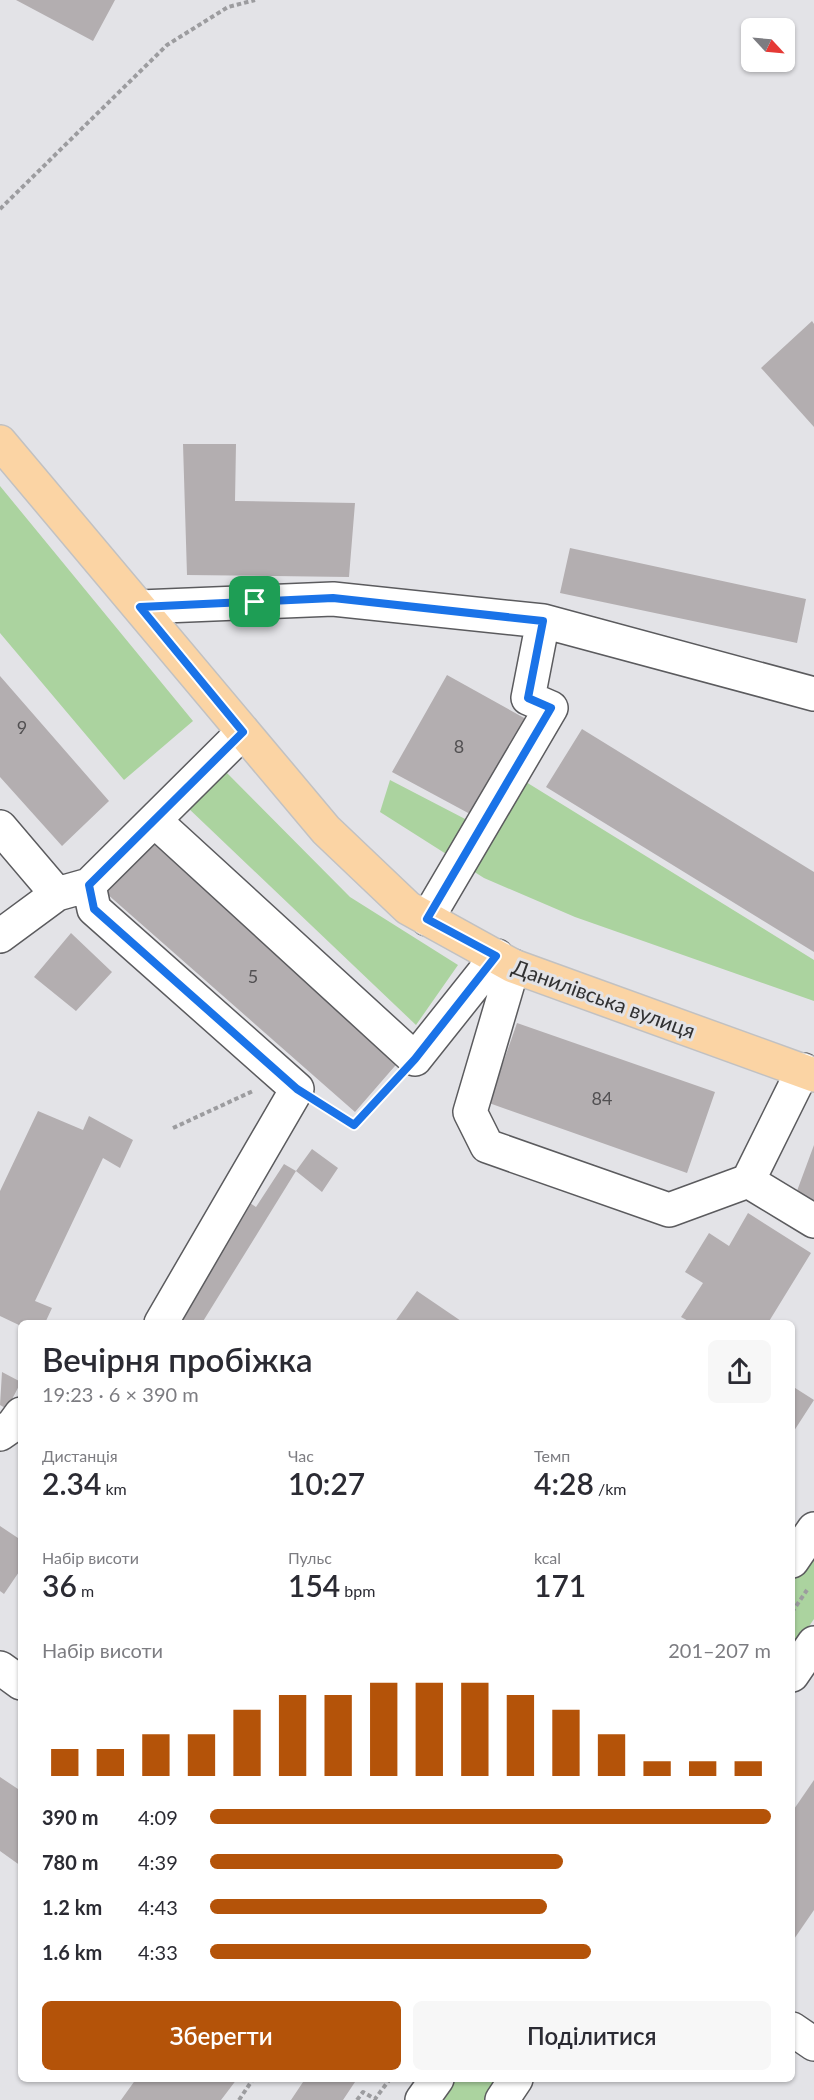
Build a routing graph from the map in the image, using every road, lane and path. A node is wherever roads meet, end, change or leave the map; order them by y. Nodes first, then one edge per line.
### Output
1 (255, 0) edge
2 (0, 210) edge
3 (0, 442) edge
4 (140, 607) junction
5 (543, 621) junction
6 (814, 694) edge
7 (243, 732) junction
8 (155, 821) junction
9 (0, 827) edge
10 (89, 885) junction
11 (57, 894) junction
12 (427, 919) junction
13 (0, 936) edge
14 (505, 961) junction
15 (415, 1059) junction
16 (808, 1072) edge
17 (290, 1083) junction
18 (173, 1128) dead end
19 (748, 1181) junction
20 (814, 1221) edge
21 (163, 1320) edge
22 (18, 1418) edge
23 (0, 1434) edge
24 (802, 1552) edge
25 (795, 1594) edge
26 (814, 1642) edge
27 (0, 1668) edge
28 (795, 1670) edge
29 (18, 1681) edge
30 (795, 2031) edge
31 (814, 2044) edge
32 (252, 2082) edge
33 (388, 2082) edge
34 (435, 2082) edge
35 (514, 2082) edge
36 (239, 2100) edge
37 (357, 2100) edge
38 (422, 2100) edge
39 (502, 2100) edge

1 - 2 path
3 - 4 main road, Данилівська вулиця
4 - 5 street
4 - 7 main road, Данилівська вулиця
5 - 6 street
5 - 12 street
7 - 8 street
7 - 12 main road, Данилівська вулиця
8 - 10 street
8 - 15 street
9 - 11 street
10 - 11 street
10 - 17 street
11 - 13 street
12 - 14 main road, Данилівська вулиця
14 - 15 street
14 - 16 main road, Данилівська вулиця
14 - 19 street
15 - 17 path
16 - 19 street
17 - 18 path
17 - 21 street
19 - 20 street
22 - 23 street
24 - 25 path
26 - 28 street
27 - 29 street
30 - 31 street
32 - 36 path
33 - 37 path
34 - 38 street
35 - 39 street

